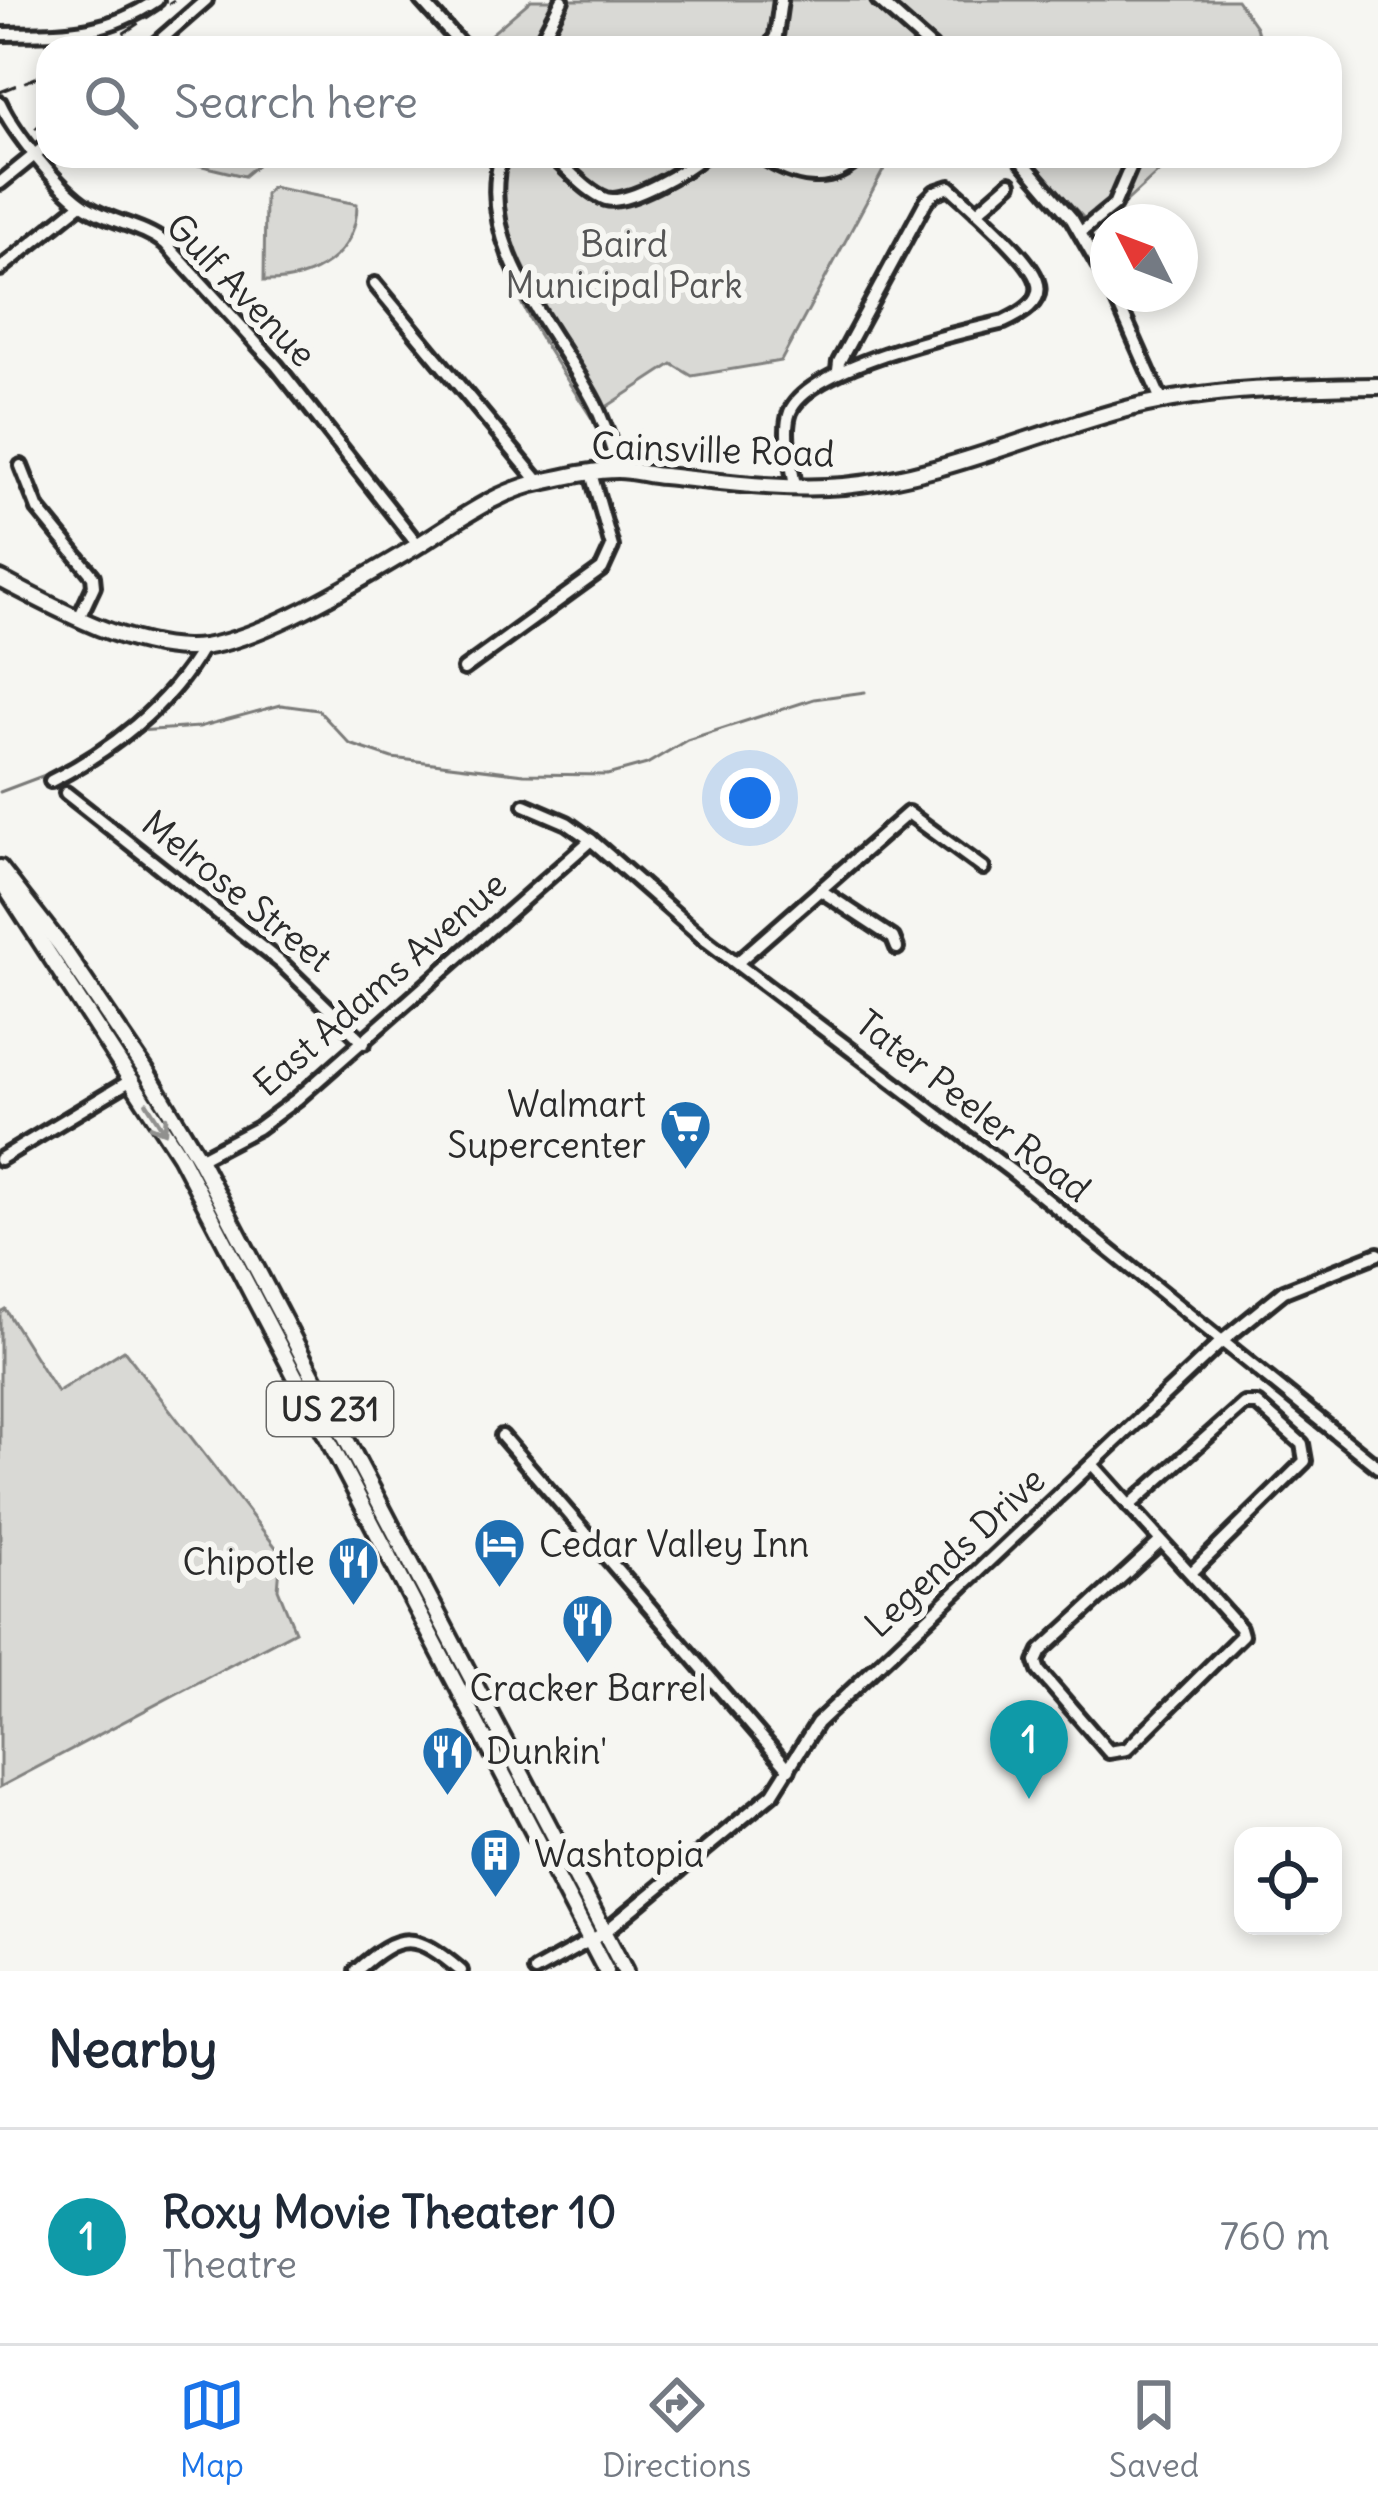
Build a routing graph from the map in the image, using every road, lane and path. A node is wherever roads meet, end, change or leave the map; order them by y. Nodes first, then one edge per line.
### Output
1 (157, 0) edge
2 (206, 0) edge
3 (421, 0) edge
4 (562, 0) edge
5 (782, 0) edge
6 (878, 0) edge
7 (0, 34) edge
8 (166, 36) edge
9 (453, 36) edge
10 (543, 36) edge
11 (776, 36) edge
12 (918, 36) edge
13 (0, 103) edge
14 (36, 153) edge
15 (36, 155) edge
16 (49, 168) edge
17 (497, 168) edge
18 (567, 168) edge
19 (689, 168) edge
20 (779, 168) edge
21 (849, 168) edge
22 (1028, 168) edge
23 (1131, 168) edge
24 (0, 183) edge
25 (1010, 183) dead end
26 (81, 204) junction
27 (977, 212) junction
28 (1081, 232) junction
29 (1090, 249) edge
30 (0, 269) edge
31 (375, 284) dead end
32 (1122, 312) edge
33 (838, 370) junction
34 (1378, 386) edge
35 (1162, 402) junction
36 (21, 466) dead end
37 (619, 470) junction
38 (591, 473) junction
39 (539, 482) junction
40 (795, 487) junction
41 (418, 545) junction
42 (0, 579) edge
43 (79, 618) junction
44 (202, 647) junction
45 (464, 669) dead end
46 (51, 782) dead end
47 (65, 794) dead end
48 (525, 805) dead end
49 (591, 839) junction
50 (0, 868) edge
51 (983, 868) dead end
52 (0, 879) edge
53 (820, 890) junction
54 (897, 948) dead end
55 (738, 962) junction
56 (364, 1043) junction
57 (146, 1071) junction
58 (132, 1080) junction
59 (199, 1159) junction
60 (0, 1160) edge
61 (1378, 1254) edge
62 (1221, 1342) junction
63 (1299, 1404) junction
64 (1282, 1425) junction
65 (502, 1436) dead end
66 (1092, 1464) junction
67 (1378, 1466) edge
68 (1129, 1506) junction
69 (1161, 1540) junction
70 (1191, 1573) junction
71 (788, 1769) junction
72 (604, 1932) junction
73 (590, 1940) junction
74 (356, 1971) edge
75 (461, 1971) edge
76 (536, 1971) edge
77 (606, 1971) edge
78 (625, 1971) edge

1 - 7 street
2 - 8 street
3 - 9 street
4 - 10 street
5 - 11 street
6 - 12 street
13 - 14 street, Gulf Avenue
15 - 24 street
16 - 26 street, Gulf Avenue
17 - 37 street
18 - 19 street
20 - 21 street
22 - 28 street
23 - 28 street
25 - 27 street
26 - 30 street
26 - 41 street, Gulf Avenue
27 - 33 street
27 - 33 street
28 - 29 street
31 - 39 street
32 - 35 street
33 - 40 street
34 - 35 main road, Cainsville Road
35 - 40 main road, Cainsville Road
36 - 43 street
37 - 38 main road, Cainsville Road
37 - 40 main road, Cainsville Road
38 - 39 main road, Cainsville Road
38 - 45 street
39 - 41 main road, Cainsville Road
41 - 44 main road, Cainsville Road
42 - 43 main road, Cainsville Road
43 - 44 main road, Cainsville Road
44 - 46 street
47 - 56 street, Melrose Street
48 - 49 street, Tater Peeler Road
49 - 55 street, Tater Peeler Road
49 - 56 street, East Adams Avenue
50 - 57 main road, US 231
51 - 53 street
52 - 58 main road, US 231
53 - 54 street
53 - 55 street
55 - 62 street, Tater Peeler Road
56 - 59 street, East Adams Avenue
57 - 58 street
57 - 59 main road, US 231
58 - 60 street
58 -> 73 main road, US 231
59 - 72 main road, US 231
61 - 62 street, Legends Drive
62 - 63 street, Tater Peeler Road
62 - 66 street, Legends Drive
63 - 64 street
63 - 67 street, Tater Peeler Road
64 - 68 street
64 - 70 street
65 - 71 street
66 - 68 street
66 - 71 street, Legends Drive
68 - 69 street
69 - 70 street
69 - 70 street
71 - 72 street, Legends Drive
72 - 73 street, Legends Drive
72 - 78 main road, US 231
73 - 76 street, Legends Drive
73 - 77 main road, US 231
74 - 75 street

